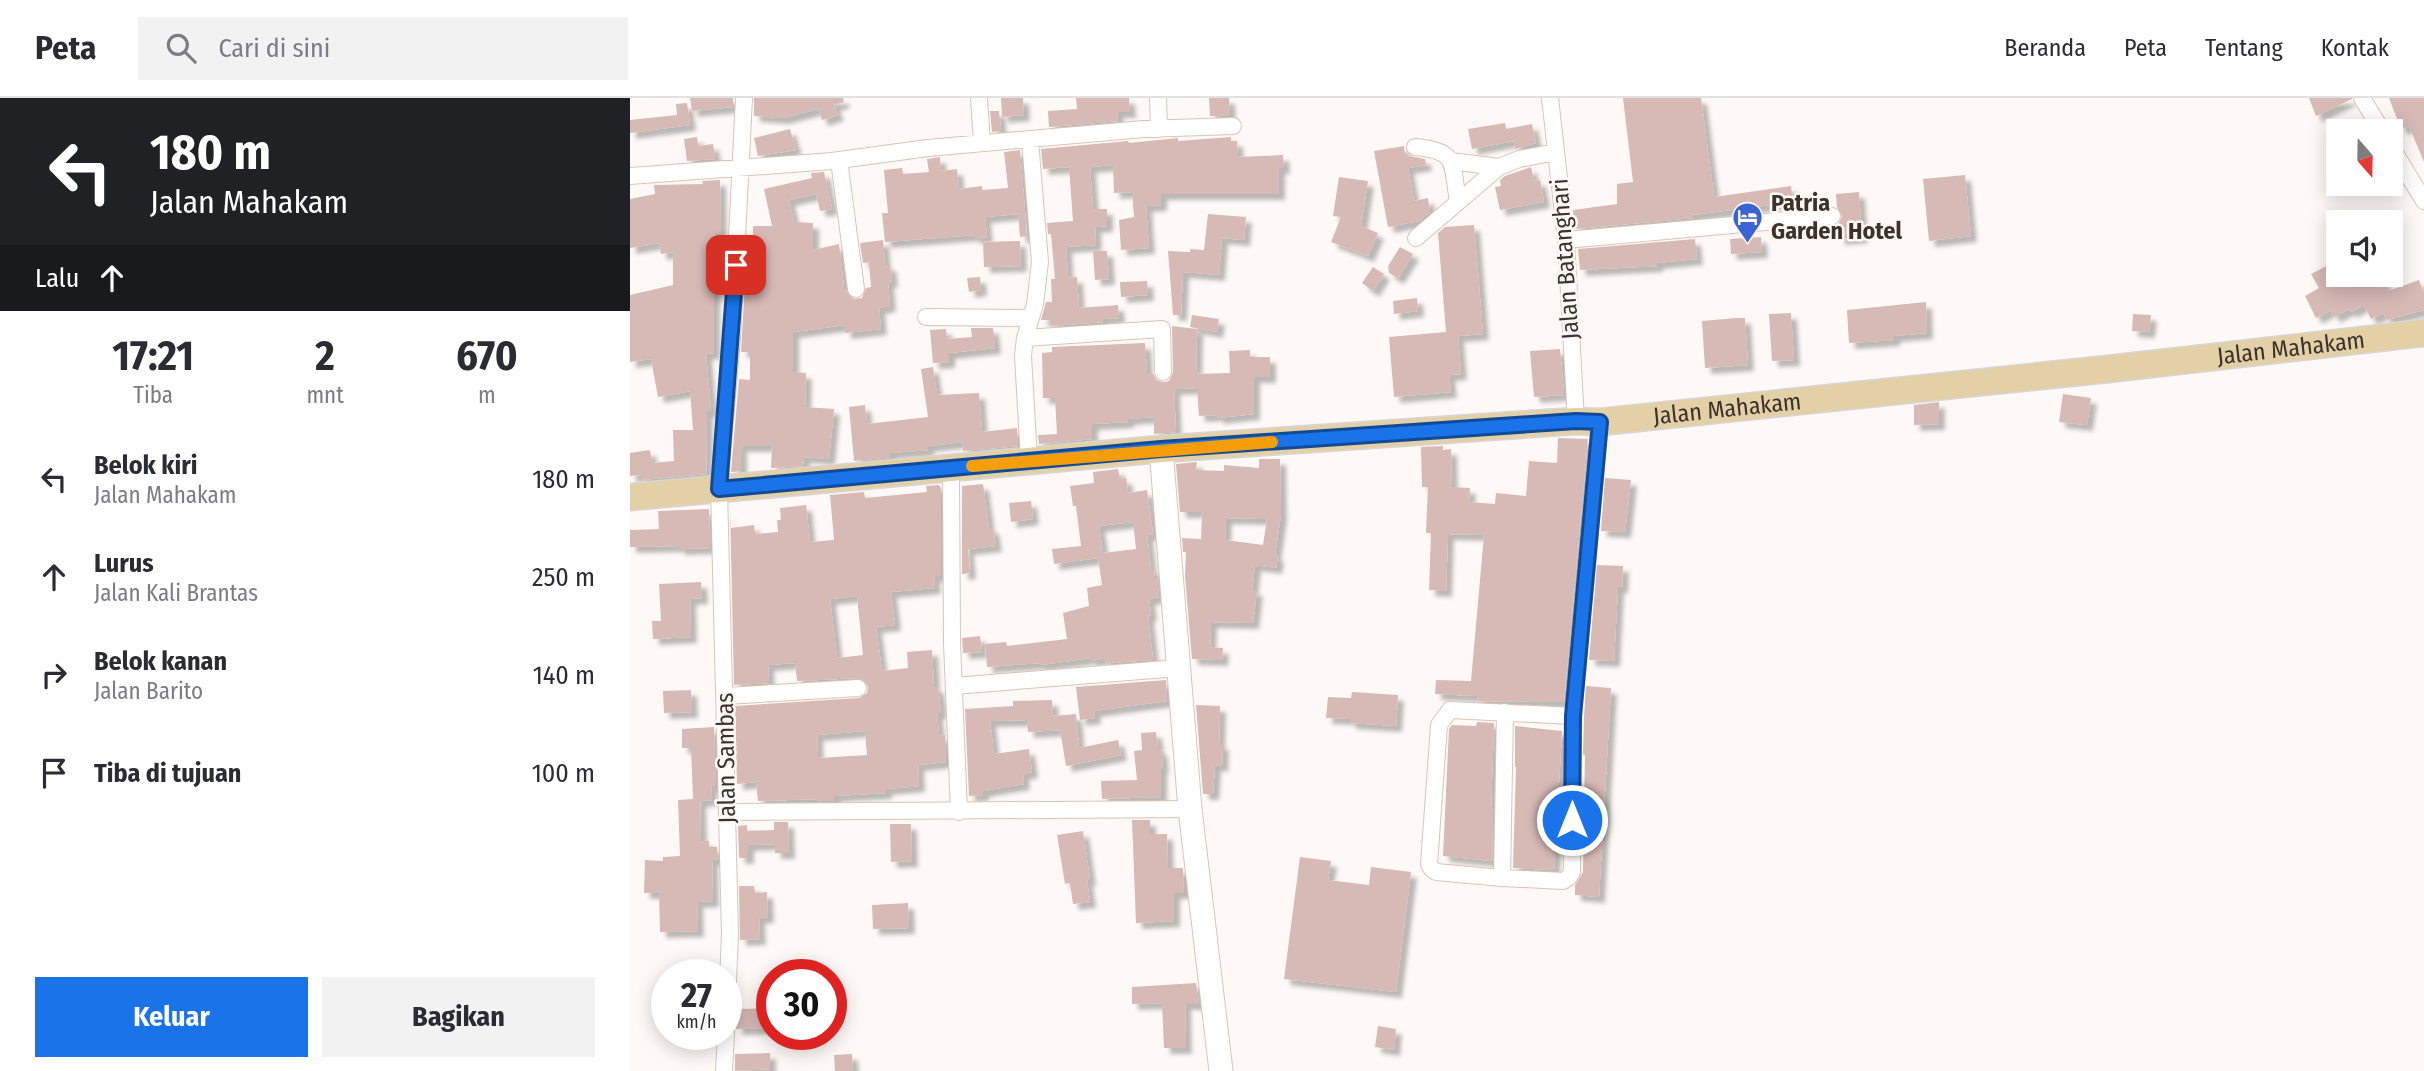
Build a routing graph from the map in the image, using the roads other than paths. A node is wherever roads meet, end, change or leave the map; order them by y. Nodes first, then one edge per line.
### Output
1 (744, 98) edge
2 (979, 98) edge
3 (1158, 98) edge
4 (1550, 98) edge
5 (2362, 98) edge
6 (2375, 119) edge
7 (1233, 126) dead end
8 (1159, 129) junction
9 (1030, 140) junction
10 (982, 143) junction
11 (1415, 147) dead end
12 (1556, 152) junction
13 (839, 160) junction
14 (1450, 161) junction
15 (2403, 166) edge
16 (1499, 167) junction
17 (741, 168) junction
18 (630, 176) edge
19 (1458, 201) junction
20 (2424, 201) edge
21 (1832, 216) dead end
22 (1416, 238) dead end
23 (1566, 240) junction
24 (856, 289) dead end
25 (926, 317) dead end
26 (1031, 318) junction
27 (2424, 333) edge
28 (1025, 338) junction
29 (1163, 372) dead end
30 (1588, 422) junction
31 (1161, 449) junction
32 (1029, 460) junction
33 (951, 468) junction
34 (719, 489) junction
35 (630, 497) edge
36 (1179, 668) junction
37 (954, 686) junction
38 (858, 688) dead end
39 (725, 696) junction
40 (1505, 712) junction
41 (1573, 716) junction
42 (1190, 809) junction
43 (728, 812) junction
44 (959, 812) junction
45 (1502, 878) junction
46 (729, 959) edge
47 (725, 1050) edge
48 (724, 1071) edge
49 (1221, 1071) edge

1 - 17 street, Jalan Sambas
2 - 10 street
3 - 8 street
4 - 12 street, Jalan Batanghari
5 - 6 street
7 - 8 street
8 - 9 street
9 - 10 street
9 - 26 street
10 - 13 street
11 - 14 street
12 - 16 street
12 - 23 street, Jalan Batanghari
13 - 17 street
13 - 24 street
14 - 16 street
14 - 19 street
15 - 20 street
16 - 19 street
17 - 18 street
17 - 34 street, Jalan Sambas
19 - 22 street
21 - 23 street
23 - 30 street, Jalan Batanghari
25 - 26 street
26 - 28 street
27 - 30 main road, Jalan Mahakam
28 - 29 street
28 - 32 street
30 - 31 main road, Jalan Mahakam
30 - 41 street, Jalan Batanghari
31 - 32 main road, Jalan Mahakam
31 - 36 street
32 - 33 main road, Jalan Mahakam
33 - 34 main road, Jalan Mahakam
33 - 37 street
34 - 35 main road, Jalan Mahakam
34 - 39 street, Jalan Sambas
36 - 37 street
36 - 42 street
37 - 44 street
38 - 39 street
39 - 43 street, Jalan Sambas
40 - 41 street
40 - 45 street
40 - 45 street, Jalan Batanghari
41 - 45 street, Jalan Batanghari
42 - 44 street
42 - 49 street
43 - 44 street
43 - 46 street, Jalan Sambas
47 - 48 street

